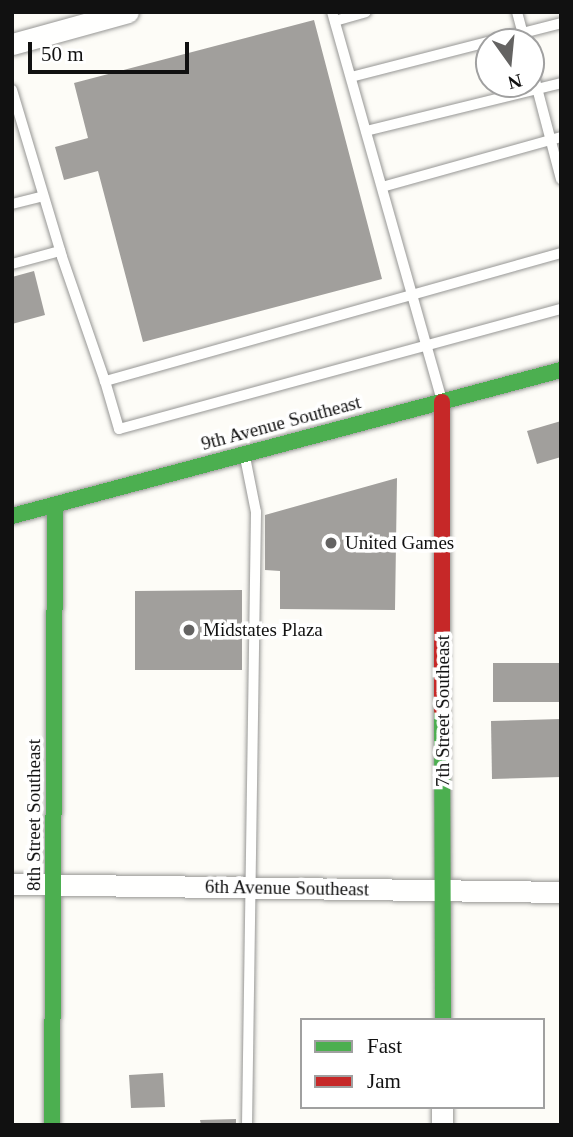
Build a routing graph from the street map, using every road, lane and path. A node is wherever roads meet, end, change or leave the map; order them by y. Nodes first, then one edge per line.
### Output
1 (128, 12) edge
2 (366, 12) edge
3 (334, 17) edge
4 (12, 44) edge
5 (475, 48) edge
6 (351, 77) junction
7 (12, 90) edge
8 (500, 98) edge
9 (540, 98) edge
10 (366, 131) junction
11 (556, 138) edge
12 (561, 179) edge
13 (382, 187) junction
14 (43, 196) junction
15 (12, 204) edge
16 (60, 251) junction
17 (561, 253) edge
18 (12, 264) edge
19 (412, 295) junction
20 (561, 309) edge
21 (426, 347) junction
22 (561, 370) edge
23 (105, 381) junction
24 (442, 402) junction
25 (245, 454) junction
26 (55, 505) junction
27 (12, 516) edge
28 (12, 884) edge
29 (54, 885) junction
30 (248, 887) junction
31 (444, 891) junction
32 (561, 892) edge
33 (443, 1018) edge
34 (52, 1125) edge
35 (247, 1125) edge

1 - 4 street
2 - 3 lane
3 - 6 lane
5 - 6 lane
6 - 10 lane
7 - 14 lane
8 - 10 lane
9 - 11 lane
10 - 13 lane
11 - 12 lane
11 - 13 lane
13 - 19 lane
14 - 15 lane
14 - 16 lane
16 - 18 lane
16 - 23 lane
17 - 19 lane
19 - 21 lane
19 - 23 lane
20 - 21 lane
21 - 23 lane
21 - 24 lane
22 - 24 street, 9th Avenue Southeast
24 - 25 street, 9th Avenue Southeast
24 - 31 street, 7th Street Southeast
25 - 26 street, 9th Avenue Southeast
25 - 30 lane
26 - 27 street, 9th Avenue Southeast
26 - 29 street, 8th Street Southeast
28 - 29 street, 6th Avenue Southeast
29 - 30 street, 6th Avenue Southeast
29 - 34 street, 8th Street Southeast
30 - 31 street, 6th Avenue Southeast
30 - 35 lane
31 - 32 street, 6th Avenue Southeast
31 - 33 street, 7th Street Southeast

